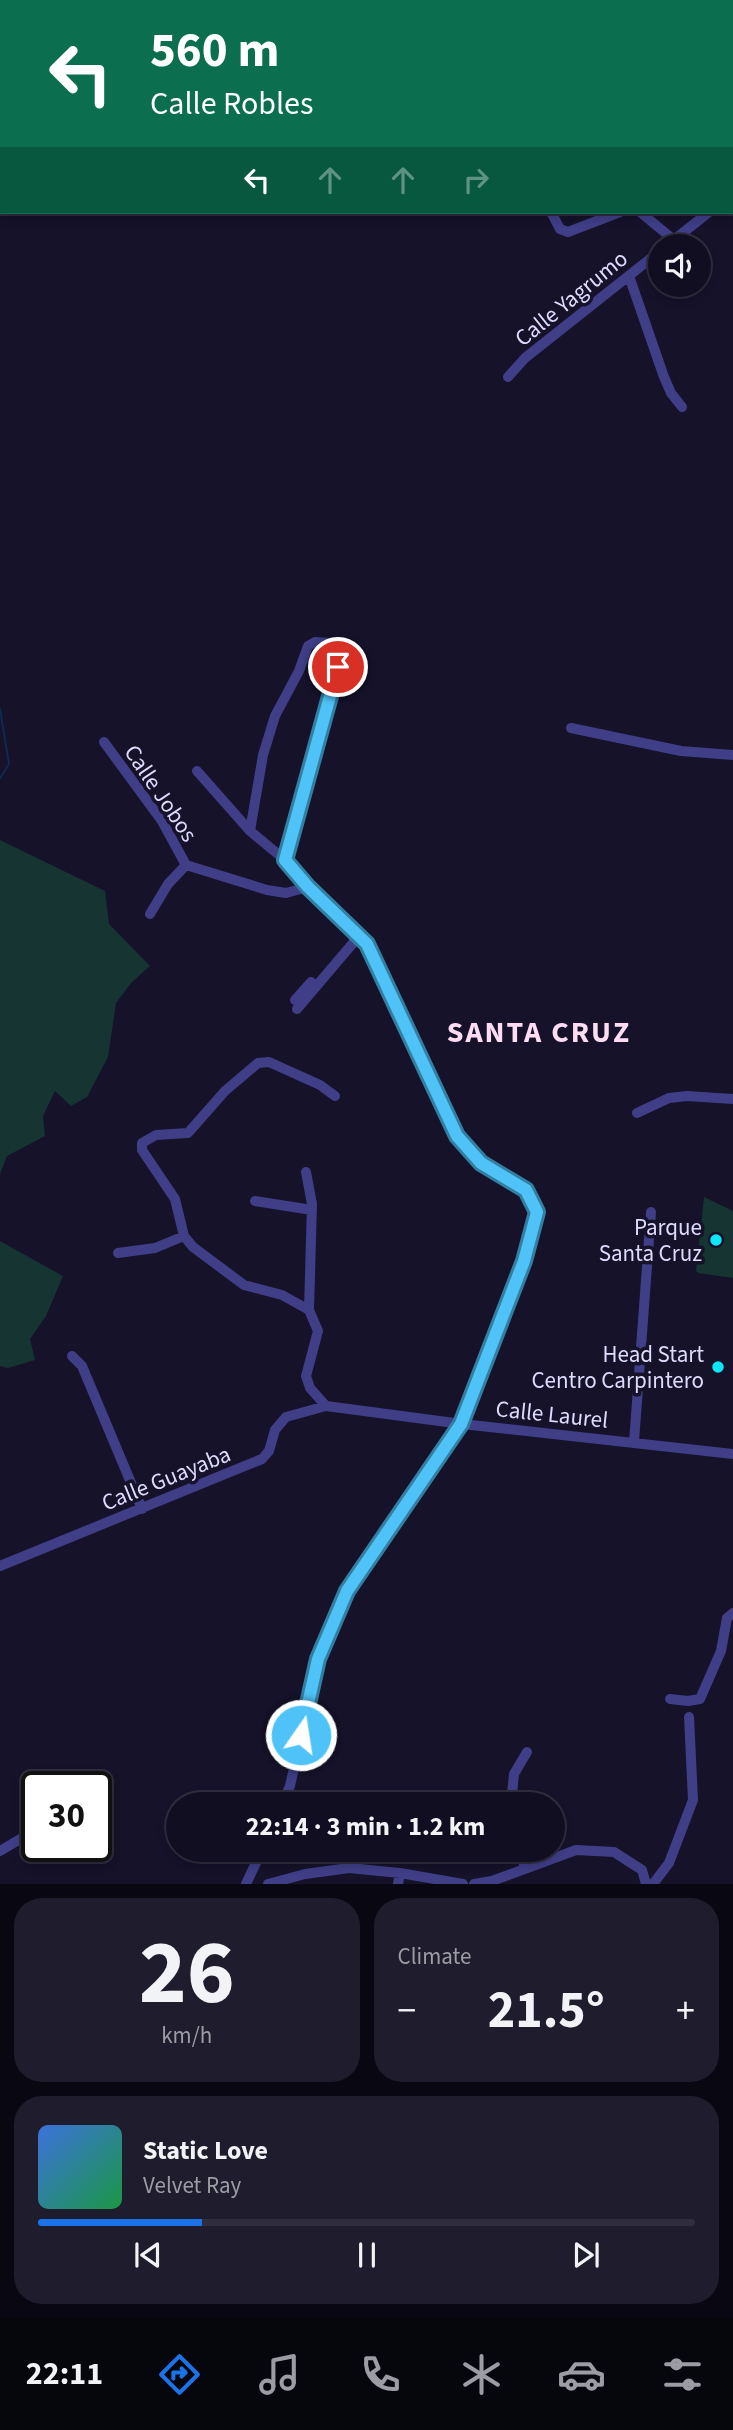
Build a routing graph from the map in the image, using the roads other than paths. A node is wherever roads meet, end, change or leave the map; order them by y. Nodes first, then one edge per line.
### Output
1 (552, 214) edge
2 (615, 214) edge
3 (642, 214) edge
4 (706, 214) edge
5 (661, 234) edge
6 (681, 234) edge
7 (648, 261) edge
8 (629, 276) junction
9 (508, 377) dead end
10 (682, 407) dead end
11 (571, 728) dead end
12 (104, 742) dead end
13 (733, 755) edge
14 (197, 771) dead end
15 (250, 831) junction
16 (285, 860) junction
17 (186, 865) junction
18 (308, 887) junction
19 (150, 914) dead end
20 (357, 934) junction
21 (297, 1005) dead end
22 (335, 1096) dead end
23 (733, 1099) edge
24 (637, 1113) dead end
25 (306, 1172) dead end
26 (255, 1202) dead end
27 (312, 1210) junction
28 (652, 1212) dead end
29 (184, 1236) junction
30 (118, 1253) dead end
31 (309, 1310) junction
32 (72, 1356) dead end
33 (326, 1406) junction
34 (461, 1424) junction
35 (634, 1442) junction
36 (733, 1454) edge
37 (142, 1509) junction
38 (0, 1566) edge
39 (733, 1613) edge
40 (670, 1699) dead end
41 (689, 1717) dead end
42 (527, 1752) dead end
43 (287, 1792) edge
44 (512, 1792) edge
45 (21, 1839) edge
46 (0, 1851) edge
47 (256, 1862) edge
48 (523, 1862) edge
49 (525, 1868) junction
50 (399, 1879) edge
51 (246, 1884) edge
52 (268, 1884) edge
53 (463, 1884) edge
54 (475, 1884) edge
55 (646, 1884) edge
56 (653, 1884) edge

1 - 2 street
3 - 5 street
4 - 6 street
7 - 8 street, Calle Yagrumo
8 - 9 street, Calle Yagrumo
8 - 10 street
11 - 13 street
12 - 17 street, Calle Jobos
14 - 15 street
15 - 16 street
15 - 16 street
16 - 18 street
17 - 18 street, Calle Jobos
17 - 19 street
18 - 20 street
20 - 21 street
20 - 34 street
22 - 29 street
23 - 24 street
25 - 27 street
26 - 27 street
27 - 31 street
28 - 35 street
29 - 30 street
29 - 31 street
31 - 33 street
32 - 37 street
33 - 34 street, Calle Laurel
33 - 37 street, Calle Guayaba
34 - 35 street, Calle Laurel
34 - 43 street
35 - 36 street, Calle Laurel
37 - 38 street, Calle Guayaba
39 - 40 street
41 - 56 street
42 - 44 street
45 - 46 street
47 - 51 street
48 - 49 street
49 - 54 street
49 - 55 street
50 - 52 street
50 - 53 street

